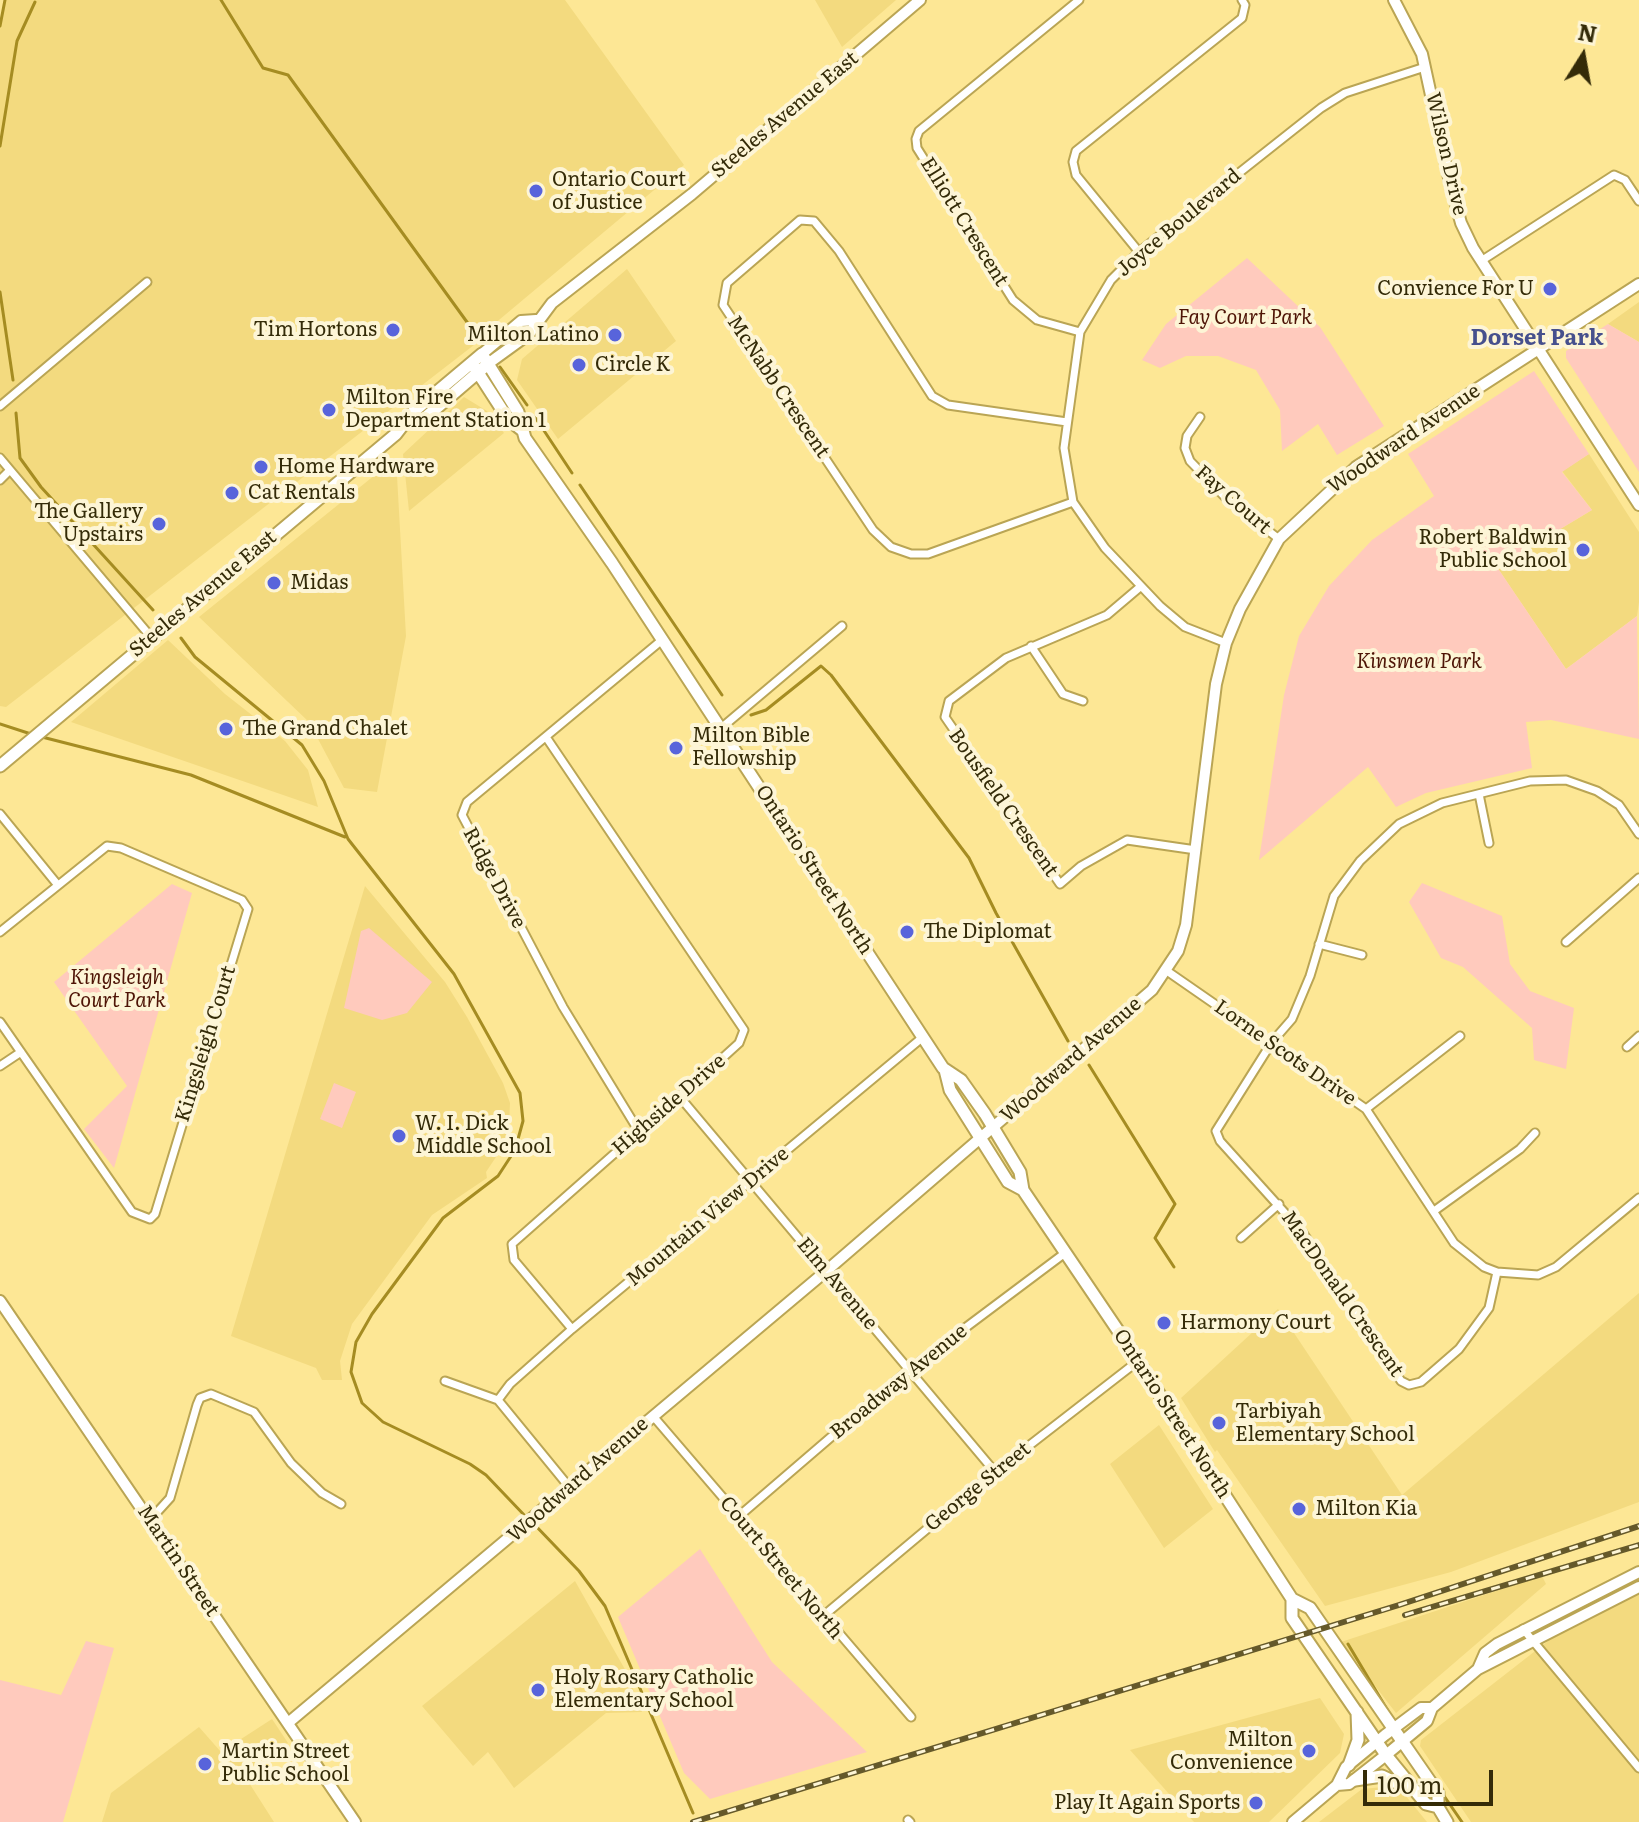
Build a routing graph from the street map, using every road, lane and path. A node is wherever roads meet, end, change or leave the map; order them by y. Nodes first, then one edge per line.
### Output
1 (920, 0) edge
2 (1079, 0) edge
3 (1242, 0) edge
4 (1394, 0) edge
5 (1425, 67) junction
6 (1639, 201) edge
7 (1139, 252) junction
8 (1481, 261) junction
9 (147, 282) dead end
10 (1639, 284) edge
11 (1080, 332) junction
12 (1538, 348) junction
13 (486, 358) junction
14 (475, 366) junction
15 (0, 406) edge
16 (1200, 417) dead end
17 (1067, 422) junction
18 (522, 431) junction
19 (0, 458) edge
20 (10, 470) junction
21 (0, 480) edge
22 (1073, 502) junction
23 (1639, 505) edge
24 (1279, 539) junction
25 (1140, 587) junction
26 (842, 626) dead end
27 (151, 637) junction
28 (662, 640) junction
29 (1226, 643) junction
30 (1031, 646) junction
31 (1083, 701) dead end
32 (720, 729) junction
33 (546, 737) junction
34 (0, 766) edge
35 (1479, 794) junction
36 (0, 814) edge
37 (1639, 834) edge
38 (1489, 843) dead end
39 (1196, 850) junction
40 (1639, 878) edge
41 (57, 884) junction
42 (0, 932) edge
43 (1566, 942) dead end
44 (1319, 944) junction
45 (1362, 955) dead end
46 (1167, 971) junction
47 (0, 1022) edge
48 (1460, 1036) dead end
49 (1639, 1036) edge
50 (923, 1037) junction
51 (1272, 1042) junction
52 (1627, 1047) dead end
53 (21, 1052) junction
54 (0, 1066) edge
55 (945, 1070) junction
56 (679, 1096) junction
57 (1366, 1109) junction
58 (993, 1127) junction
59 (638, 1130) junction
60 (1535, 1133) dead end
61 (980, 1137) junction
62 (750, 1182) junction
63 (1023, 1190) junction
64 (1639, 1198) edge
65 (1279, 1204) junction
66 (1434, 1211) junction
67 (1241, 1238) dead end
68 (1065, 1253) junction
69 (825, 1272) junction
70 (1497, 1272) junction
71 (0, 1301) edge
72 (572, 1329) junction
73 (1138, 1361) junction
74 (909, 1370) junction
75 (445, 1381) dead end
76 (498, 1400) junction
77 (653, 1416) junction
78 (995, 1472) junction
79 (570, 1488) junction
80 (341, 1504) dead end
81 (738, 1517) junction
82 (150, 1520) junction
83 (1639, 1572) edge
84 (1639, 1587) edge
85 (1292, 1599) junction
86 (822, 1617) junction
87 (1523, 1629) junction
88 (1531, 1640) junction
89 (1478, 1669) junction
90 (1432, 1708) junction
91 (1357, 1712) junction
92 (911, 1717) dead end
93 (288, 1723) junction
94 (1393, 1729) junction
95 (1378, 1741) junction
96 (1402, 1742) junction
97 (1386, 1755) junction
98 (1349, 1765) junction
99 (1639, 1768) edge
100 (1355, 1780) junction
101 (1337, 1785) junction
102 (1417, 1794) junction
103 (1438, 1807) junction
104 (355, 1822) edge
105 (1293, 1822) edge
106 (1447, 1822) edge

1 - 13 street, Steeles Avenue East
2 - 11 street, Elliott Crescent
3 - 7 street
4 - 5 street, Wilson Drive
5 - 7 street, Joyce Boulevard
5 - 8 street, Wilson Drive
6 - 8 street
7 - 11 street, Joyce Boulevard
8 - 12 street, Wilson Drive
9 - 15 street
10 - 12 street, Woodward Avenue
11 - 17 street, Joyce Boulevard
12 - 23 street, Wilson Drive
12 - 24 street, Woodward Avenue
13 - 14 main road, Steeles Avenue East
13 - 18 main road, Ontario Street North
14 - 18 main road, Ontario Street North
14 - 27 main road, Steeles Avenue East
16 - 24 street, Fay Court
17 - 22 street, Joyce Boulevard
17 - 22 street, McNabb Crescent
18 - 28 main road, Ontario Street North
19 - 20 street
20 - 21 street
20 - 27 street
22 - 25 street, Joyce Boulevard
24 - 29 street, Woodward Avenue
25 - 29 street, Joyce Boulevard
25 - 30 street, Bousfield Crescent
26 - 32 street
27 - 34 main road, Steeles Avenue East
28 - 32 main road, Ontario Street North
28 - 33 street, Ridge Drive
29 - 39 street, Woodward Avenue
30 - 31 street
30 - 39 street, Bousfield Crescent
32 - 50 main road, Ontario Street North
33 - 56 street, Highside Drive
33 - 59 street, Ridge Drive
35 - 37 street
35 - 38 street
35 - 44 street
36 - 41 street
39 - 46 street, Woodward Avenue
40 - 43 street
41 - 42 street, Kingsleigh Court
41 - 53 street, Kingsleigh Court
44 - 45 street
44 - 51 street
46 - 51 street, Lorne Scots Drive
46 - 58 street, Woodward Avenue
47 - 53 street, Kingsleigh Court
48 - 57 street
49 - 52 street
50 - 55 main road, Ontario Street North
50 - 62 street, Mountain View Drive
51 - 57 street, Lorne Scots Drive
51 - 65 street, MacDonald Crescent
53 - 54 street
55 - 58 main road, Ontario Street North
55 - 61 main road, Ontario Street North
56 - 59 street, Highside Drive
56 - 62 street, Elm Avenue
57 - 66 street, Lorne Scots Drive
58 - 61 street, Woodward Avenue
58 - 63 main road, Ontario Street North
59 - 72 street, Highside Drive
60 - 66 street
61 - 63 main road, Ontario Street North
61 - 69 street, Woodward Avenue
62 - 69 street, Elm Avenue
62 - 72 street, Mountain View Drive
63 - 68 main road, Ontario Street North
64 - 70 street, Lorne Scots Drive
65 - 67 street
65 - 70 street, MacDonald Crescent
66 - 70 street, Lorne Scots Drive
68 - 73 main road, Ontario Street North
68 - 74 street, Broadway Avenue
69 - 74 street, Elm Avenue
69 - 77 street, Woodward Avenue
71 - 82 street, Martin Street
72 - 76 street, Mountain View Drive
73 - 78 street, George Street
73 - 85 main road, Ontario Street North
74 - 78 street, Elm Avenue
74 - 81 street, Broadway Avenue
75 - 76 street
76 - 79 street
77 - 79 street, Woodward Avenue
77 - 81 street, Court Street North
78 - 86 street, George Street
79 - 93 street, Woodward Avenue
80 - 82 street
81 - 86 street, Court Street North
82 - 93 street, Martin Street
83 - 87 street
84 - 88 street
85 - 91 main road, Ontario Street North
85 - 94 main road, Ontario Street North
86 - 92 street, Court Street North
87 - 88 street
87 - 89 street
88 - 89 street
88 - 99 street
89 - 90 street
90 - 94 street
90 - 96 street
91 - 95 main road, Ontario Street North
91 - 98 main road
93 - 104 street, Martin Street
94 - 95 street
94 - 96 main road, Ontario Street North
95 - 97 main road, Ontario Street North
95 - 98 street
96 - 97 street
96 - 103 main road, Ontario Street North
97 - 100 street
97 - 102 main road, Ontario Street North
98 - 101 street
100 - 101 street
100 - 102 main road
101 - 105 street
102 - 103 main road
103 - 106 main road, Ontario Street North

